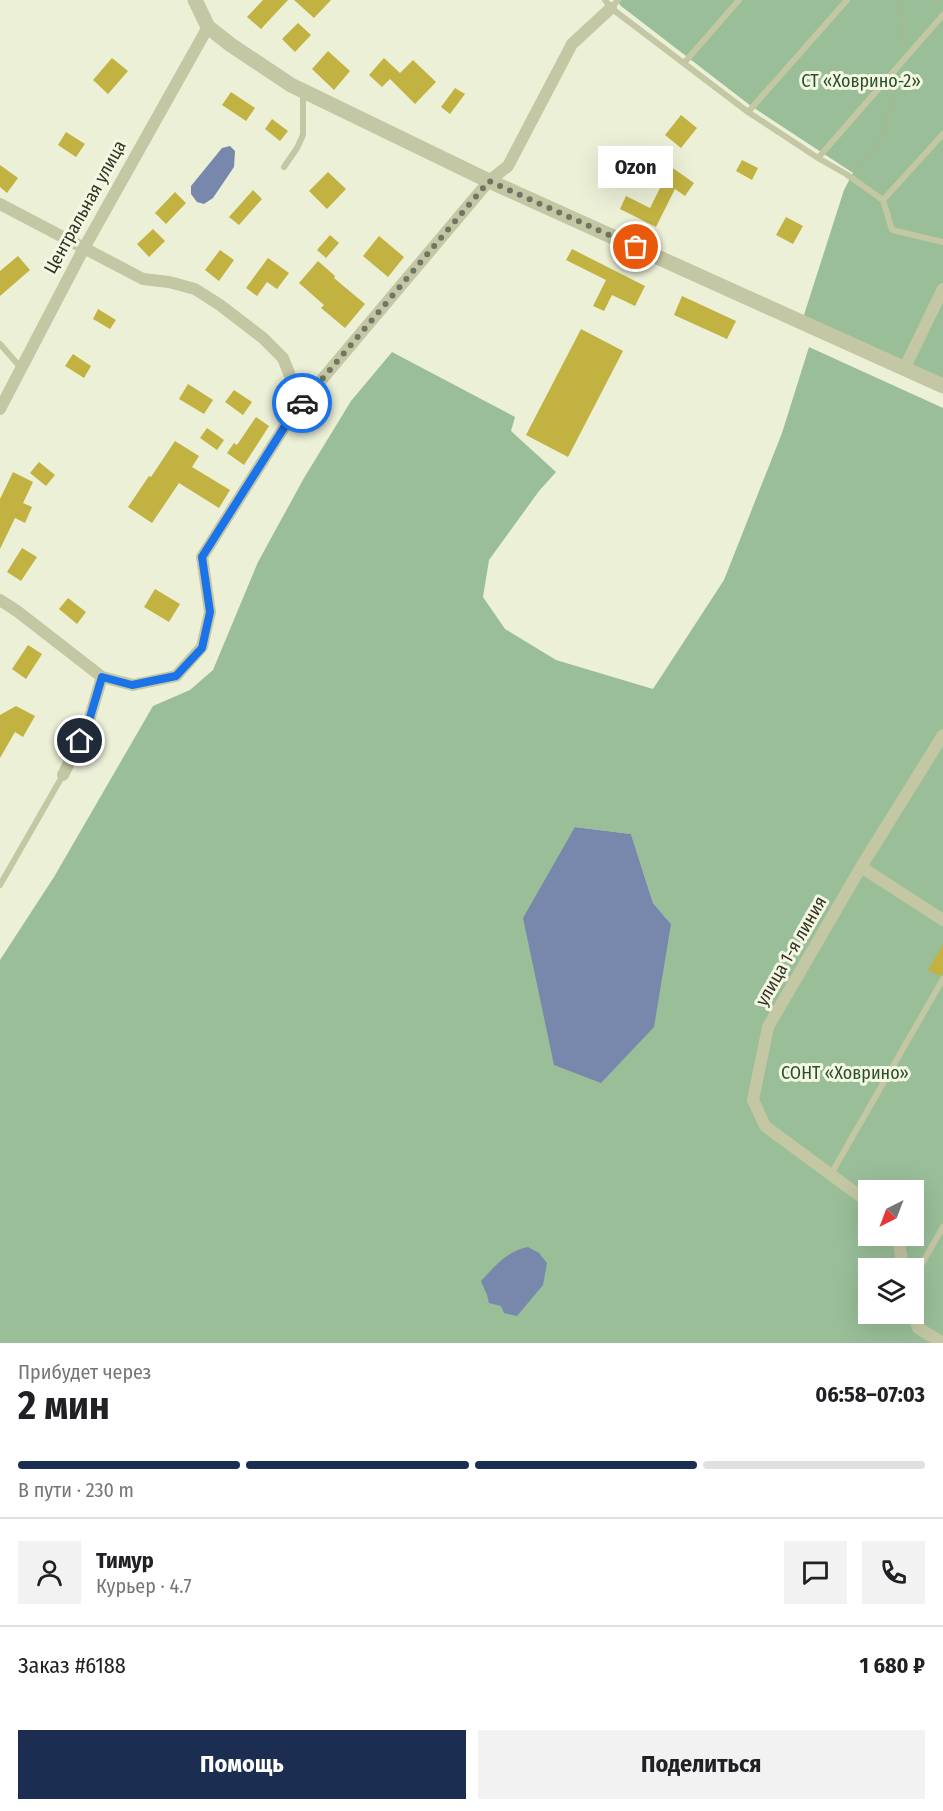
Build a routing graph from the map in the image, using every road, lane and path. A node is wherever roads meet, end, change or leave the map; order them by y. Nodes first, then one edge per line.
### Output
1 (195, 0) edge
2 (740, 0) edge
3 (847, 0) edge
4 (611, 2) edge
5 (943, 15) edge
6 (208, 27) junction
7 (684, 63) junction
8 (303, 91) junction
9 (748, 112) junction
10 (943, 134) edge
11 (818, 158) junction
12 (284, 167) dead end
13 (489, 181) junction
14 (884, 200) junction
15 (0, 204) edge
16 (943, 242) edge
17 (84, 248) junction
18 (943, 290) edge
19 (0, 344) edge
20 (22, 368) junction
21 (904, 369) junction
22 (943, 386) edge
23 (0, 409) edge
24 (292, 415) junction
25 (0, 600) edge
26 (102, 677) junction
27 (943, 735) edge
28 (63, 775) joint
29 (861, 867) junction
30 (0, 885) edge
31 (943, 920) edge
32 (943, 979) edge
33 (830, 1174) junction
34 (858, 1195) edge
35 (943, 1227) edge
36 (924, 1260) edge
37 (917, 1324) edge
38 (943, 1343) edge

1 - 6 street
2 - 7 lane
3 - 9 lane
4 - 7 lane
4 - 13 street
5 - 11 lane
6 - 8 street
6 - 17 street, Центральная улица
7 - 9 lane
8 - 12 lane
8 - 13 street
9 - 11 lane
10 - 14 lane
11 - 14 lane
13 - 21 street
13 - 24 street
14 - 16 lane
15 - 17 street
17 - 20 street, Центральная улица
17 - 24 street
18 - 21 street
19 - 20 lane
20 - 23 street, Центральная улица
21 - 22 street
24 - 26 street
25 - 26 street
26 - 28 street
27 - 29 street, улица 1-я линия
28 - 30 lane
29 - 31 street
29 - 33 street, улица 1-я линия
32 - 33 lane
33 - 34 street, улица 1-я линия
35 - 36 lane
37 - 38 street

